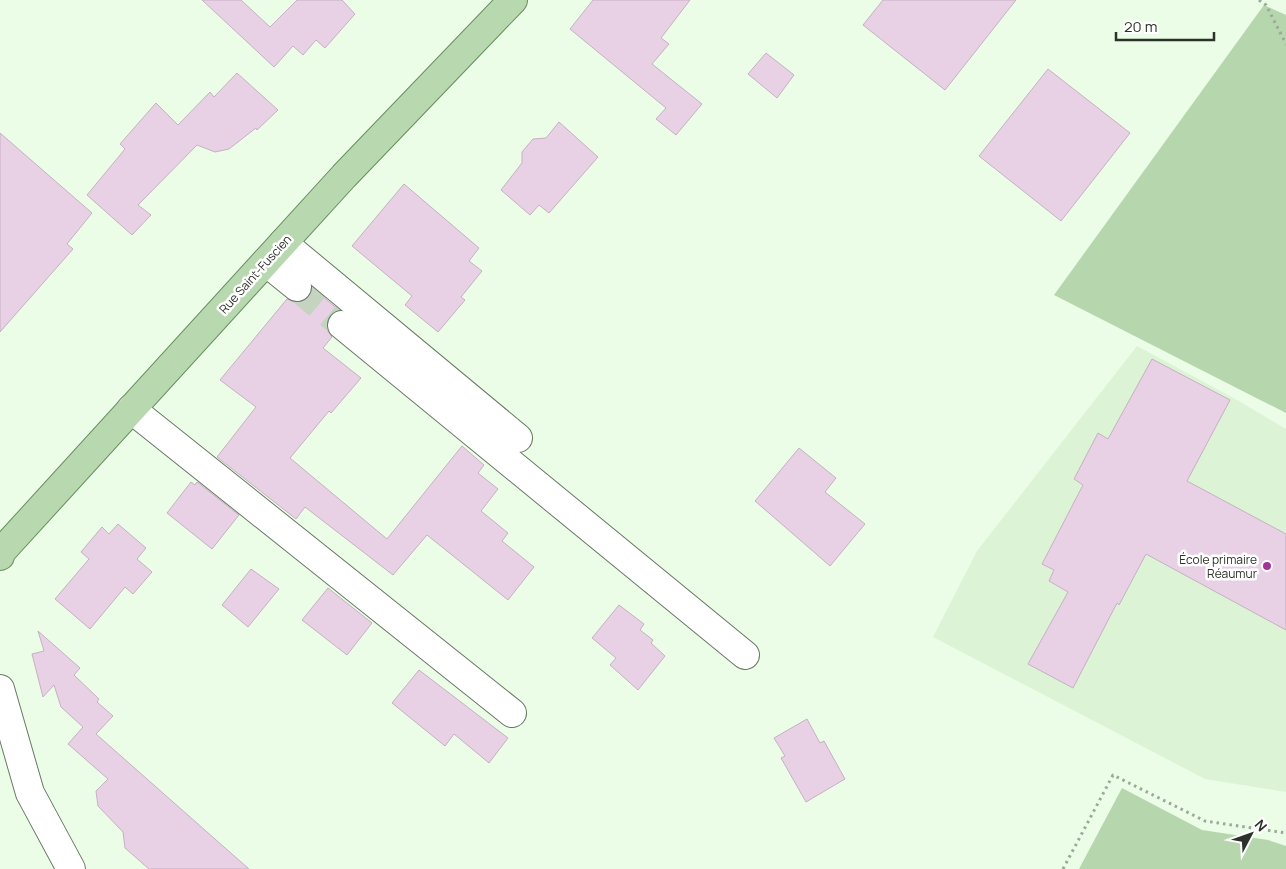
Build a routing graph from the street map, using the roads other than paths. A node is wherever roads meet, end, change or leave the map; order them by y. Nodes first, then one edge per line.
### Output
1 (513, 0) edge
2 (275, 252) junction
3 (297, 287) tunnel mouth
4 (342, 325) tunnel mouth
5 (131, 409) junction
6 (518, 438) dead end
7 (0, 553) edge
8 (745, 655) dead end
9 (0, 689) edge
10 (512, 713) dead end
11 (0, 763) edge
12 (30, 793) junction
13 (72, 869) edge

1 - 2 main road, Rue Saint-Fuscien
2 - 3 street
2 - 5 main road, Rue Saint-Fuscien
2 - 6 street
4 - 8 street
5 - 7 main road, Rue Saint-Fuscien
5 - 10 street
9 - 12 street
11 - 12 street
12 - 13 street

